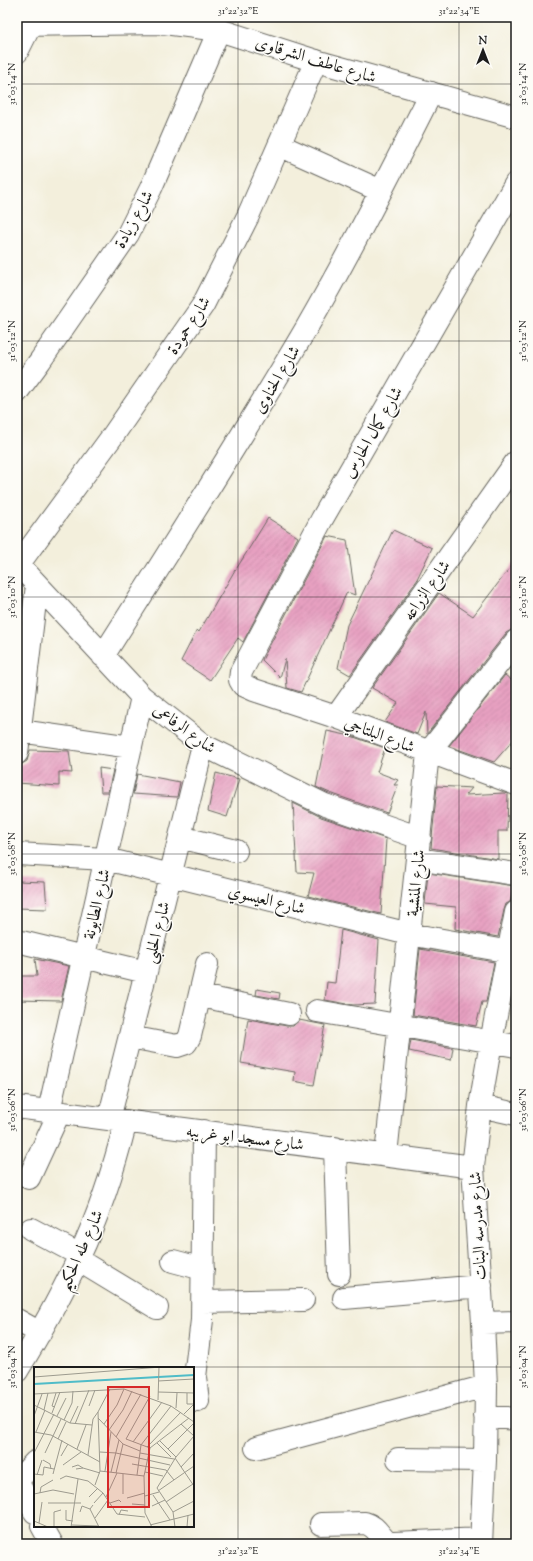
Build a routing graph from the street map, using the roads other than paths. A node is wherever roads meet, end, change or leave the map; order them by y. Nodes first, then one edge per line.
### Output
1 (24, 25) edge
2 (219, 30) junction
3 (17, 52) edge
4 (316, 61) junction
5 (431, 93) junction
6 (516, 118) edge
7 (279, 145) junction
8 (516, 183) edge
9 (381, 191) junction
10 (17, 392) edge
11 (516, 462) edge
12 (18, 564) edge
13 (37, 585) junction
14 (516, 641) edge
15 (103, 656) junction
16 (243, 685) joint
17 (142, 697) junction
18 (336, 717) junction
19 (20, 731) junction
20 (204, 745) junction
21 (131, 746) junction
22 (428, 752) junction
23 (17, 753) edge
24 (514, 779) edge
25 (180, 837) junction
26 (418, 849) junction
27 (236, 851) dead end
28 (17, 854) edge
29 (106, 859) junction
30 (171, 874) junction
31 (516, 874) edge
32 (516, 912) edge
33 (409, 934) junction
34 (17, 941) edge
35 (512, 952) edge
36 (84, 958) junction
37 (207, 964) dead end
38 (146, 972) junction
39 (200, 996) junction
40 (317, 1011) dead end
41 (289, 1014) dead end
42 (400, 1026) junction
43 (130, 1037) junction
44 (491, 1042) junction
45 (516, 1046) edge
46 (480, 1106) junction
47 (17, 1107) edge
48 (54, 1112) junction
49 (516, 1114) edge
50 (117, 1120) junction
51 (204, 1131) junction
52 (335, 1148) junction
53 (386, 1155) junction
54 (473, 1167) junction
55 (29, 1178) dead end
56 (31, 1229) dead end
57 (79, 1258) junction
58 (173, 1261) dead end
59 (203, 1269) junction
60 (339, 1274) dead end
61 (481, 1286) junction
62 (344, 1298) dead end
63 (303, 1300) dead end
64 (203, 1302) junction
65 (157, 1308) dead end
66 (17, 1320) edge
67 (516, 1322) edge
68 (483, 1323) junction
69 (40, 1333) junction
70 (17, 1371) edge
71 (486, 1386) junction
72 (198, 1401) dead end
73 (485, 1416) junction
74 (516, 1419) edge
75 (256, 1448) dead end
76 (398, 1459) dead end
77 (484, 1460) junction
78 (34, 1463) edge
79 (17, 1482) edge
80 (34, 1510) edge
81 (321, 1524) dead end
82 (43, 1527) edge
83 (376, 1537) edge
84 (481, 1541) edge
85 (52, 1544) edge

1 - 2 street, شارع عاطف الشرقاوى
1 - 3 street
2 - 4 street, شارع عاطف الشرقاوى
2 - 10 street, شارع زيادة
4 - 5 street, شارع عاطف الشرقاوى
4 - 7 street, شارع حمودة
5 - 6 street, شارع عاطف الشرقاوى
5 - 9 street, شارع الحناوى
7 - 9 street
7 - 12 street, شارع حمودة
8 - 16 street, شارع كمال الحارس
9 - 15 street, شارع الحناوى
11 - 18 street, شارع الزراعه
12 - 13 street, شارع الرفاعى
13 - 15 street, شارع الرفاعى
13 - 19 street
14 - 22 street
15 - 17 street, شارع الرفاعى
16 - 18 street, شارع البلتاجي
17 - 20 street, شارع الرفاعى
17 - 21 street, شارع الطابونة
18 - 22 street, شارع البلتاجي
19 - 21 street
19 - 23 street
20 - 25 street, شارع الحلبى
20 - 26 street, شارع الرفاعى
21 - 29 street, شارع الطابونة
22 - 24 street, شارع البلتاجي
22 - 26 street, شارع المنشية
25 - 27 street
25 - 30 street, شارع الحلبى
26 - 31 street, شارع الرفاعى
26 - 33 street, شارع المنشية
28 - 29 street, شارع العيسوي
29 - 30 street, شارع العيسوي
29 - 36 street, شارع الطابونة
30 - 33 street, شارع العيسوي
30 - 38 street, شارع الحلبى
32 - 35 street, شارع مدرسه البنات
33 - 35 street, شارع العيسوي
33 - 42 street, شارع المنشية
34 - 36 street
35 - 44 street, شارع مدرسه البنات
36 - 38 street
36 - 48 street, شارع الطابونة
37 - 39 street
38 - 43 street, شارع الحلبى
39 - 41 street
39 - 43 street
40 - 42 street
42 - 44 street
42 - 53 street, شارع المنشية
43 - 50 street, شارع الحلبى
44 - 45 street
44 - 46 street, شارع مدرسه البنات
46 - 49 street
46 - 54 street, شارع مدرسه البنات
47 - 48 street, شارع مسجد ابو غريبه
48 - 50 street, شارع مسجد ابو غريبه
48 - 55 street, شارع الطابونة
50 - 51 street, شارع مسجد ابو غريبه
50 - 57 street, شارع طه الحكيم
51 - 52 street, شارع مسجد ابو غريبه
51 - 59 street
52 - 53 street, شارع مسجد ابو غريبه
52 - 60 street
53 - 54 street, شارع مسجد ابو غريبه
54 - 61 street, شارع مدرسه البنات
56 - 57 street
57 - 65 street
57 - 69 street, شارع طه الحكيم
58 - 59 street
59 - 64 street
61 - 62 street
61 - 68 street, شارع مدرسه البنات
63 - 64 street
64 - 72 street
66 - 69 street
67 - 68 street
68 - 71 street, شارع مدرسه البنات
69 - 70 street, شارع طه الحكيم
71 - 73 street, شارع مدرسه البنات
71 - 75 street
73 - 74 street
73 - 77 street, شارع مدرسه البنات
76 - 77 street
77 - 84 street, شارع مدرسه البنات
78 - 79 street
79 - 80 street
81 - 83 street
82 - 85 street
83 - 84 street

